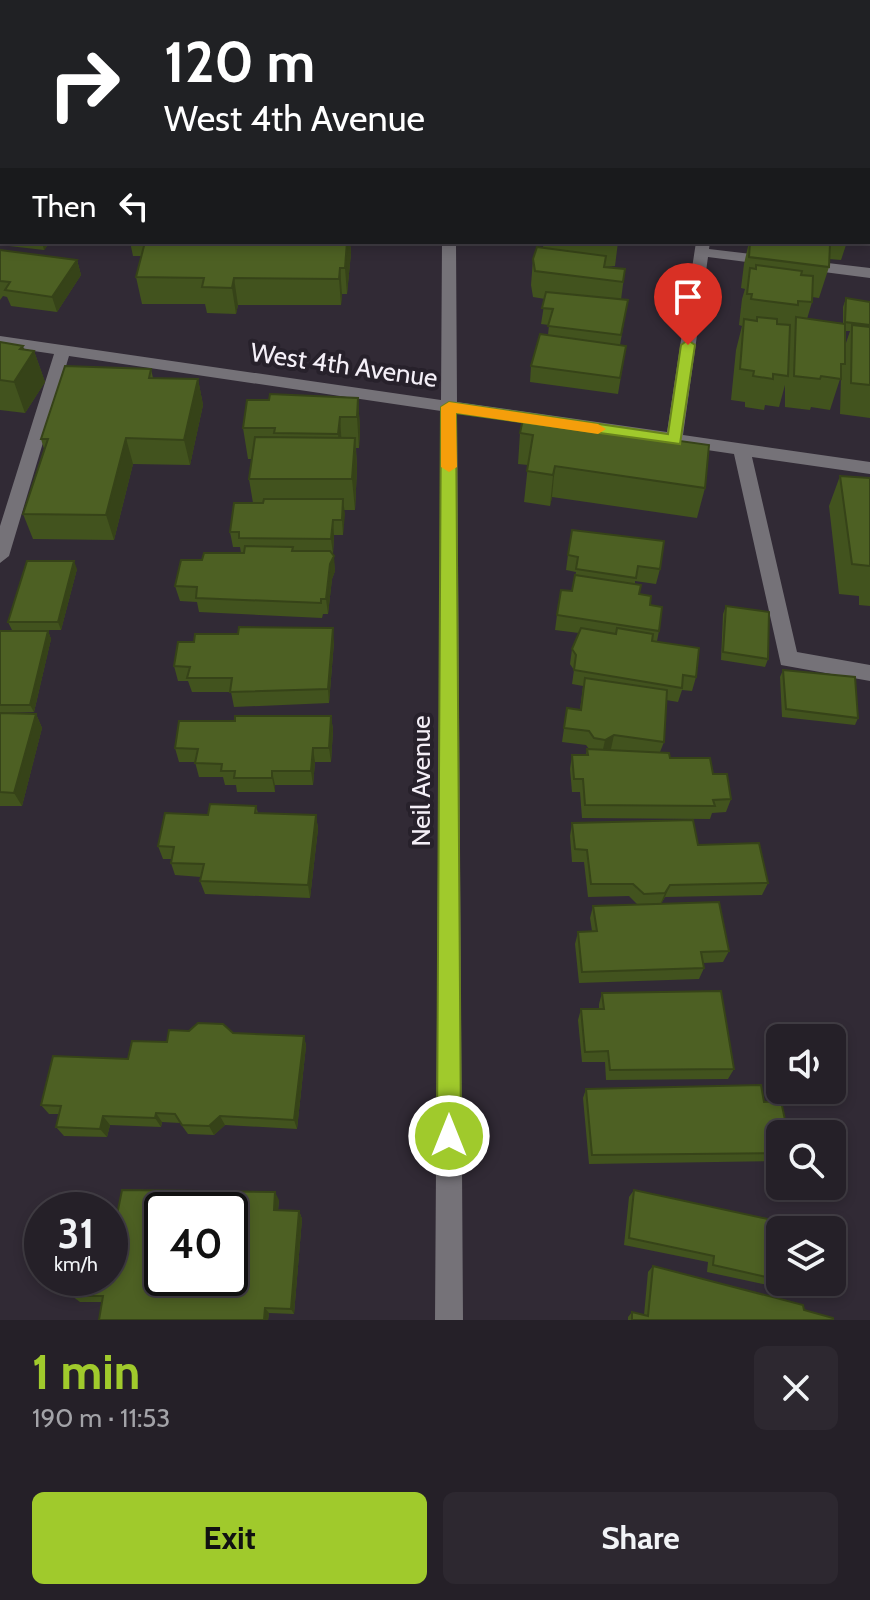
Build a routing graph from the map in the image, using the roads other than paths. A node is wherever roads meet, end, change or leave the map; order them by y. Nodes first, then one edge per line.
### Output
1 (449, 244) edge
2 (702, 247) edge
3 (870, 273) edge
4 (0, 341) edge
5 (63, 350) junction
6 (449, 407) junction
7 (674, 440) junction
8 (742, 450) junction
9 (870, 468) edge
10 (0, 556) edge
11 (870, 673) edge
12 (449, 1320) edge

1 - 6 street, Neil Avenue
2 - 3 street
2 - 7 street
4 - 5 street, West 4th Avenue
5 - 6 street, West 4th Avenue
5 - 10 street
6 - 7 street, West 4th Avenue
6 - 12 street, Neil Avenue
7 - 8 street, West 4th Avenue
8 - 9 street, West 4th Avenue
8 - 11 street

